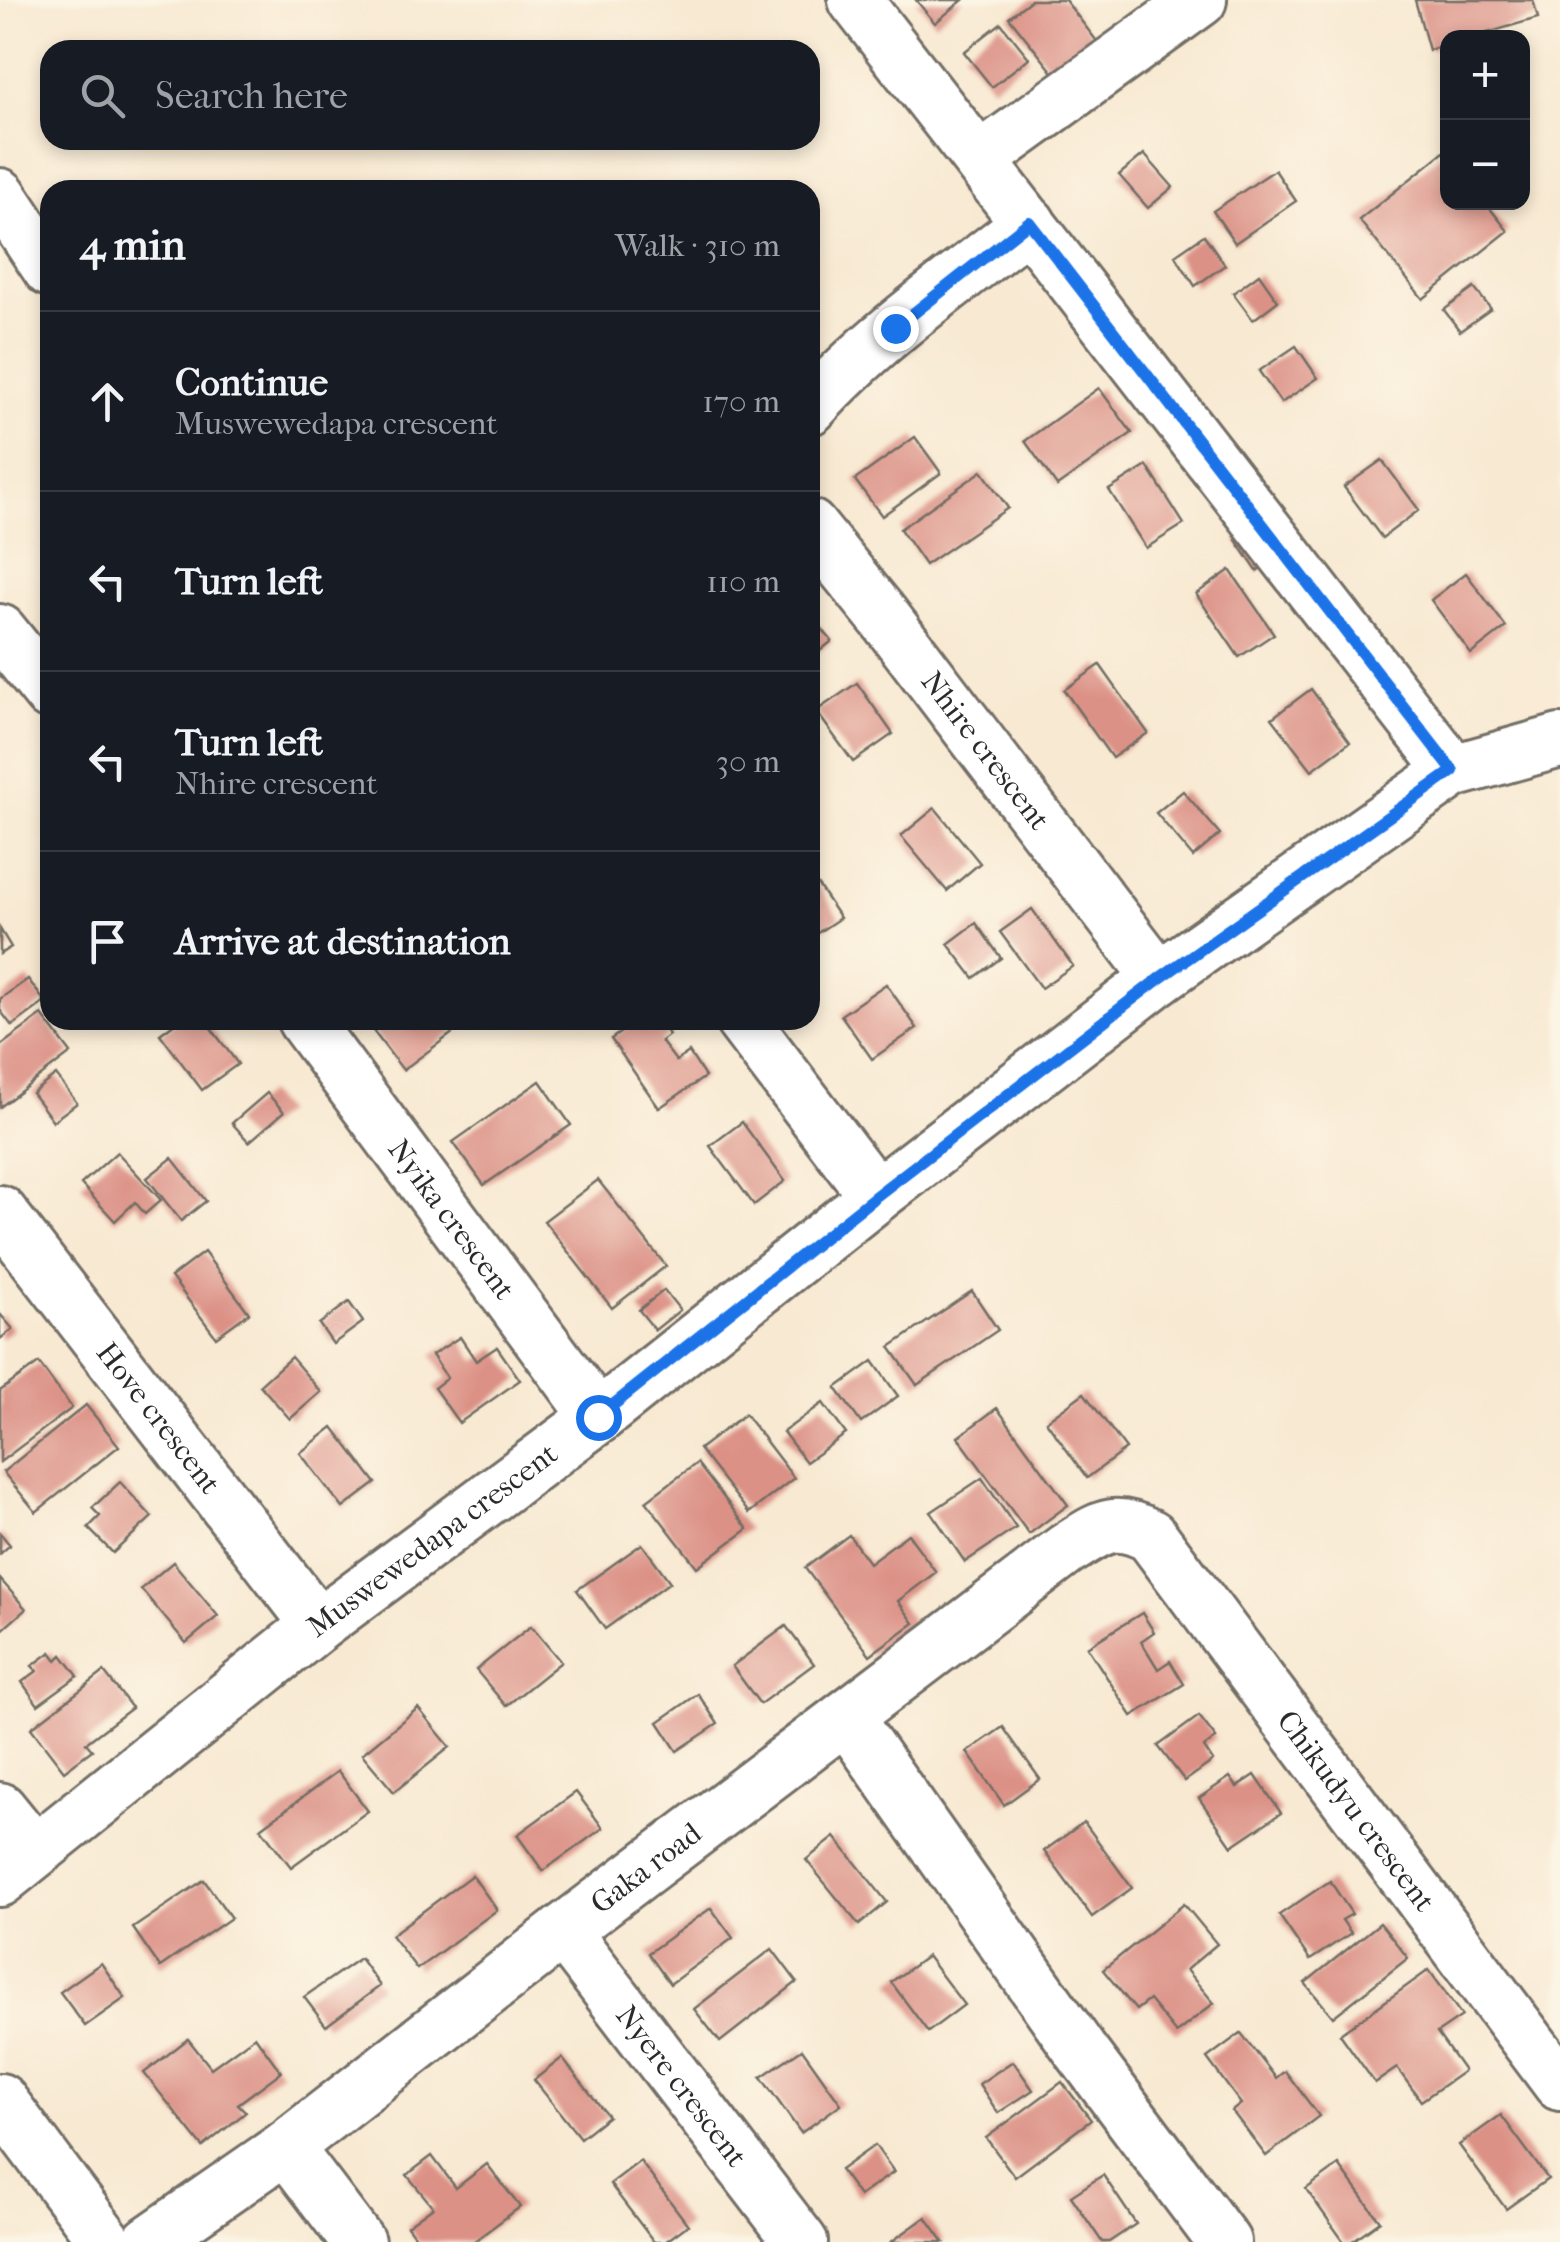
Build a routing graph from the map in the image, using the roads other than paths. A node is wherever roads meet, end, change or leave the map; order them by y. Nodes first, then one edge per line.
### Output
1 (855, 0) edge
2 (1200, 0) edge
3 (980, 159) junction
4 (0, 194) edge
5 (1029, 222) junction
6 (40, 255) edge
7 (820, 397) edge
8 (820, 538) edge
9 (0, 631) edge
10 (40, 681) edge
11 (1560, 741) edge
12 (1453, 771) junction
13 (1160, 978) junction
14 (311, 1030) edge
15 (750, 1030) edge
16 (876, 1196) junction
17 (0, 1212) edge
18 (598, 1417) junction
19 (1151, 1536) joint
20 (318, 1626) junction
21 (846, 1717) junction
22 (0, 1809) edge
23 (17, 1866) edge
24 (563, 1930) junction
25 (1560, 2084) edge
26 (0, 2100) edge
27 (286, 2147) junction
28 (106, 2242) edge
29 (149, 2242) edge
30 (358, 2242) edge
31 (801, 2242) edge
32 (1224, 2242) edge

1 - 3 street
2 - 3 street
3 - 5 street
4 - 6 street
5 - 7 street
5 - 12 street
8 - 13 street, Nhire crescent
9 - 10 street
11 - 12 street, Muswewedapa crescent
12 - 13 street, Muswewedapa crescent
13 - 16 street, Muswewedapa crescent
14 - 18 street, Nyika crescent
15 - 16 street
16 - 18 street, Muswewedapa crescent
17 - 20 street, Hove crescent
18 - 20 street, Muswewedapa crescent
19 - 21 street, Gaka road
19 - 25 street, Chikudyu crescent
20 - 23 street, Muswewedapa crescent
21 - 24 street, Gaka road
21 - 32 street
22 - 23 street
24 - 27 street, Gaka road
24 - 31 street, Nyere crescent
26 - 28 street
27 - 29 street, Gaka road
27 - 30 street

